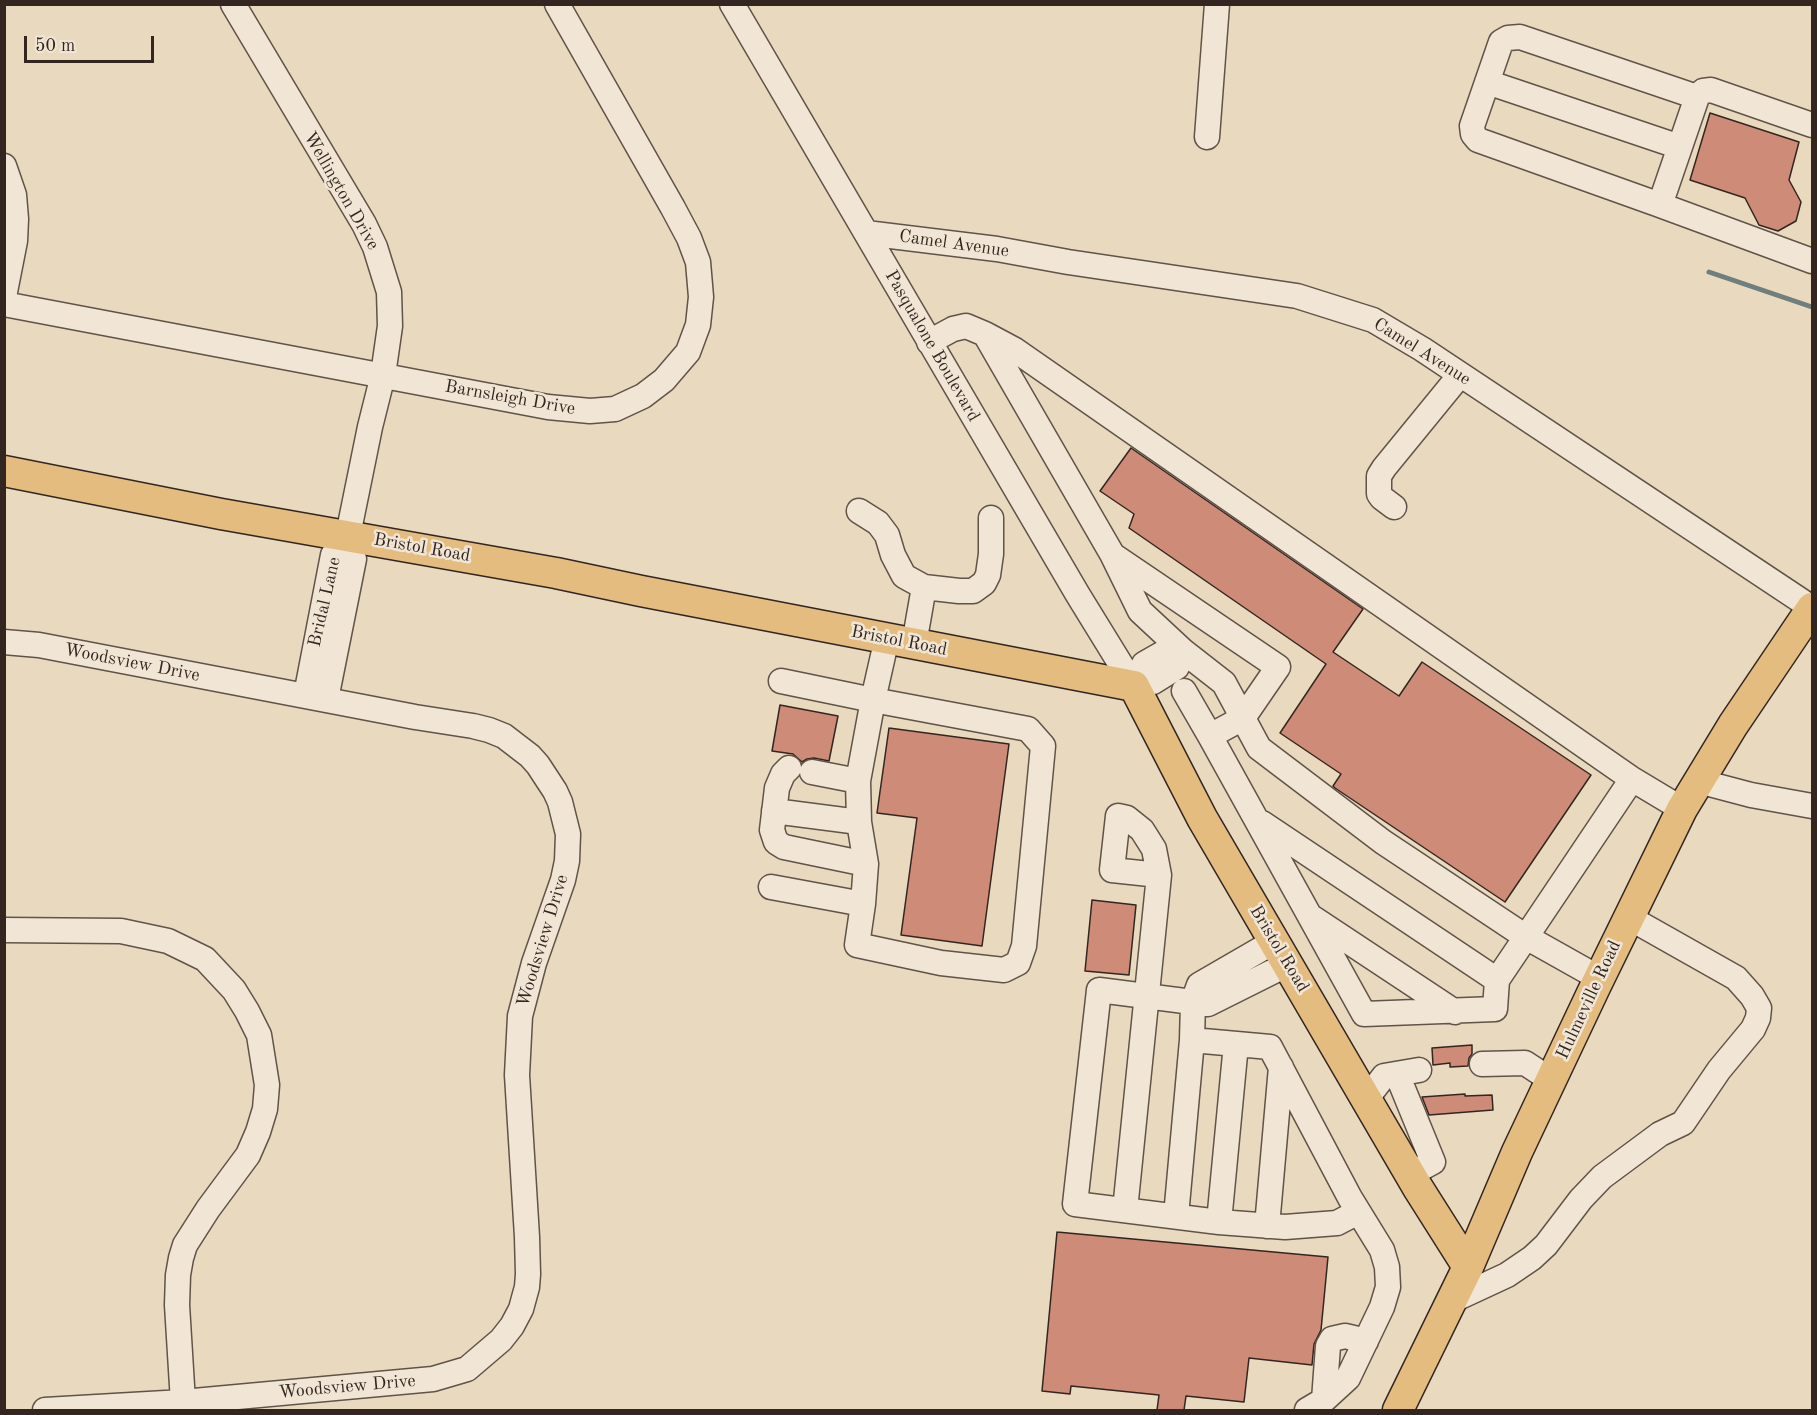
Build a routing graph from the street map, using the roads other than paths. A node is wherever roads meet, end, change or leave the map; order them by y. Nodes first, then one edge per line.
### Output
1 (233, 4) edge
2 (557, 4) edge
3 (732, 4) edge
4 (1217, 4) edge
5 (1487, 82) junction
6 (1697, 97) junction
7 (1812, 125) edge
8 (1207, 137) dead end
9 (1680, 147) junction
10 (4, 165) edge
11 (1660, 205) junction
12 (866, 233) junction
13 (1812, 261) edge
14 (4, 297) edge
15 (4, 304) edge
16 (985, 334) junction
17 (929, 342) junction
18 (383, 375) junction
19 (1460, 375) junction
20 (4, 471) edge
21 (1394, 507) dead end
22 (859, 511) dead end
23 (991, 518) dead end
24 (348, 535) junction
25 (1112, 555) junction
26 (924, 587) junction
27 (1812, 608) edge
28 (900, 641) junction
29 (4, 642) edge
30 (1183, 651) junction
31 (781, 681) dead end
32 (1134, 686) junction
33 (1184, 691) dead end
34 (316, 697) junction
35 (873, 700) junction
36 (1243, 718) junction
37 (1210, 736) junction
38 (1632, 779) junction
39 (858, 781) junction
40 (1698, 781) junction
41 (1812, 806) edge
42 (1682, 809) junction
43 (774, 811) junction
44 (1257, 819) junction
45 (859, 822) junction
46 (866, 864) junction
47 (1159, 875) dead end
48 (771, 886) dead end
49 (863, 904) junction
50 (1311, 917) junction
51 (1628, 917) junction
52 (4, 930) edge
53 (1526, 937) junction
54 (1282, 953) junction
55 (1599, 978) junction
56 (1497, 980) junction
57 (1146, 995) junction
58 (1193, 1002) junction
59 (1455, 1012) junction
60 (1192, 1040) junction
61 (1236, 1044) junction
62 (1482, 1064) dead end
63 (1281, 1067) junction
64 (1551, 1080) junction
65 (1367, 1098) junction
66 (1411, 1174) junction
67 (1125, 1210) junction
68 (1358, 1212) junction
69 (1176, 1216) junction
70 (1219, 1222) junction
71 (1267, 1226) junction
72 (1468, 1267) junction
73 (1451, 1301) junction
74 (1366, 1341) junction
75 (183, 1402) junction
76 (1316, 1405) edge
77 (45, 1410) edge
78 (1398, 1410) edge

1 - 18 street, Wellington Drive
2 - 18 street, Barnsleigh Drive
3 - 12 street, Pasqualone Boulevard
4 - 8 street
5 - 6 street
5 - 9 street
5 - 11 street
6 - 7 street
6 - 9 street
9 - 11 street
10 - 14 street
11 - 13 street
12 - 17 street, Pasqualone Boulevard
12 - 19 street, Camel Avenue
15 - 18 street, Barnsleigh Drive
16 - 17 street
16 - 25 street
16 - 38 street
17 - 32 street, Pasqualone Boulevard
18 - 24 street, Wellington Drive
19 - 21 street
19 - 27 street, Camel Avenue
20 - 24 main road, Bristol Road
22 - 26 street
23 - 26 street
24 - 28 main road, Bristol Road
24 - 34 street, Bridal Lane
25 - 30 street
25 - 36 street
26 - 28 street
27 - 40 main road, Hulmeville Road
28 - 32 main road, Bristol Road
28 - 35 street
29 - 34 street, Woodsview Drive
30 - 32 street
30 - 36 street
31 - 35 street
32 - 54 main road, Bristol Road
33 - 37 street
34 - 75 street, Woodsview Drive
35 - 39 street
35 - 49 street
36 - 37 street
36 - 53 street
37 - 44 street
38 - 42 street
38 - 53 street
39 - 43 street
39 - 45 street
40 - 41 street
40 - 42 main road, Hulmeville Road
42 - 51 main road, Hulmeville Road
43 - 45 street
43 - 46 street
44 - 50 street
44 - 56 street
45 - 46 street
46 - 49 street
47 - 57 street
48 - 49 street
50 - 59 street
50 - 59 street
51 - 55 main road, Hulmeville Road
51 - 73 street
52 - 75 street
53 - 55 street
53 - 56 street
54 - 58 street
54 - 65 main road, Bristol Road
55 - 64 main road, Hulmeville Road
56 - 59 street
57 - 58 street
57 - 67 street
57 - 67 street
58 - 60 street
60 - 61 street
60 - 69 street
61 - 63 street
61 - 70 street
62 - 64 street
63 - 68 street
63 - 71 street
64 - 72 main road, Hulmeville Road
65 - 66 main road, Bristol Road
65 - 66 street
66 - 72 main road, Bristol Road
67 - 69 street
68 - 71 street
68 - 74 street
69 - 70 street
70 - 71 street
72 - 73 main road, Hulmeville Road
73 - 78 main road, Hulmeville Road
74 - 76 street
74 - 76 street
75 - 77 street, Woodsview Drive

